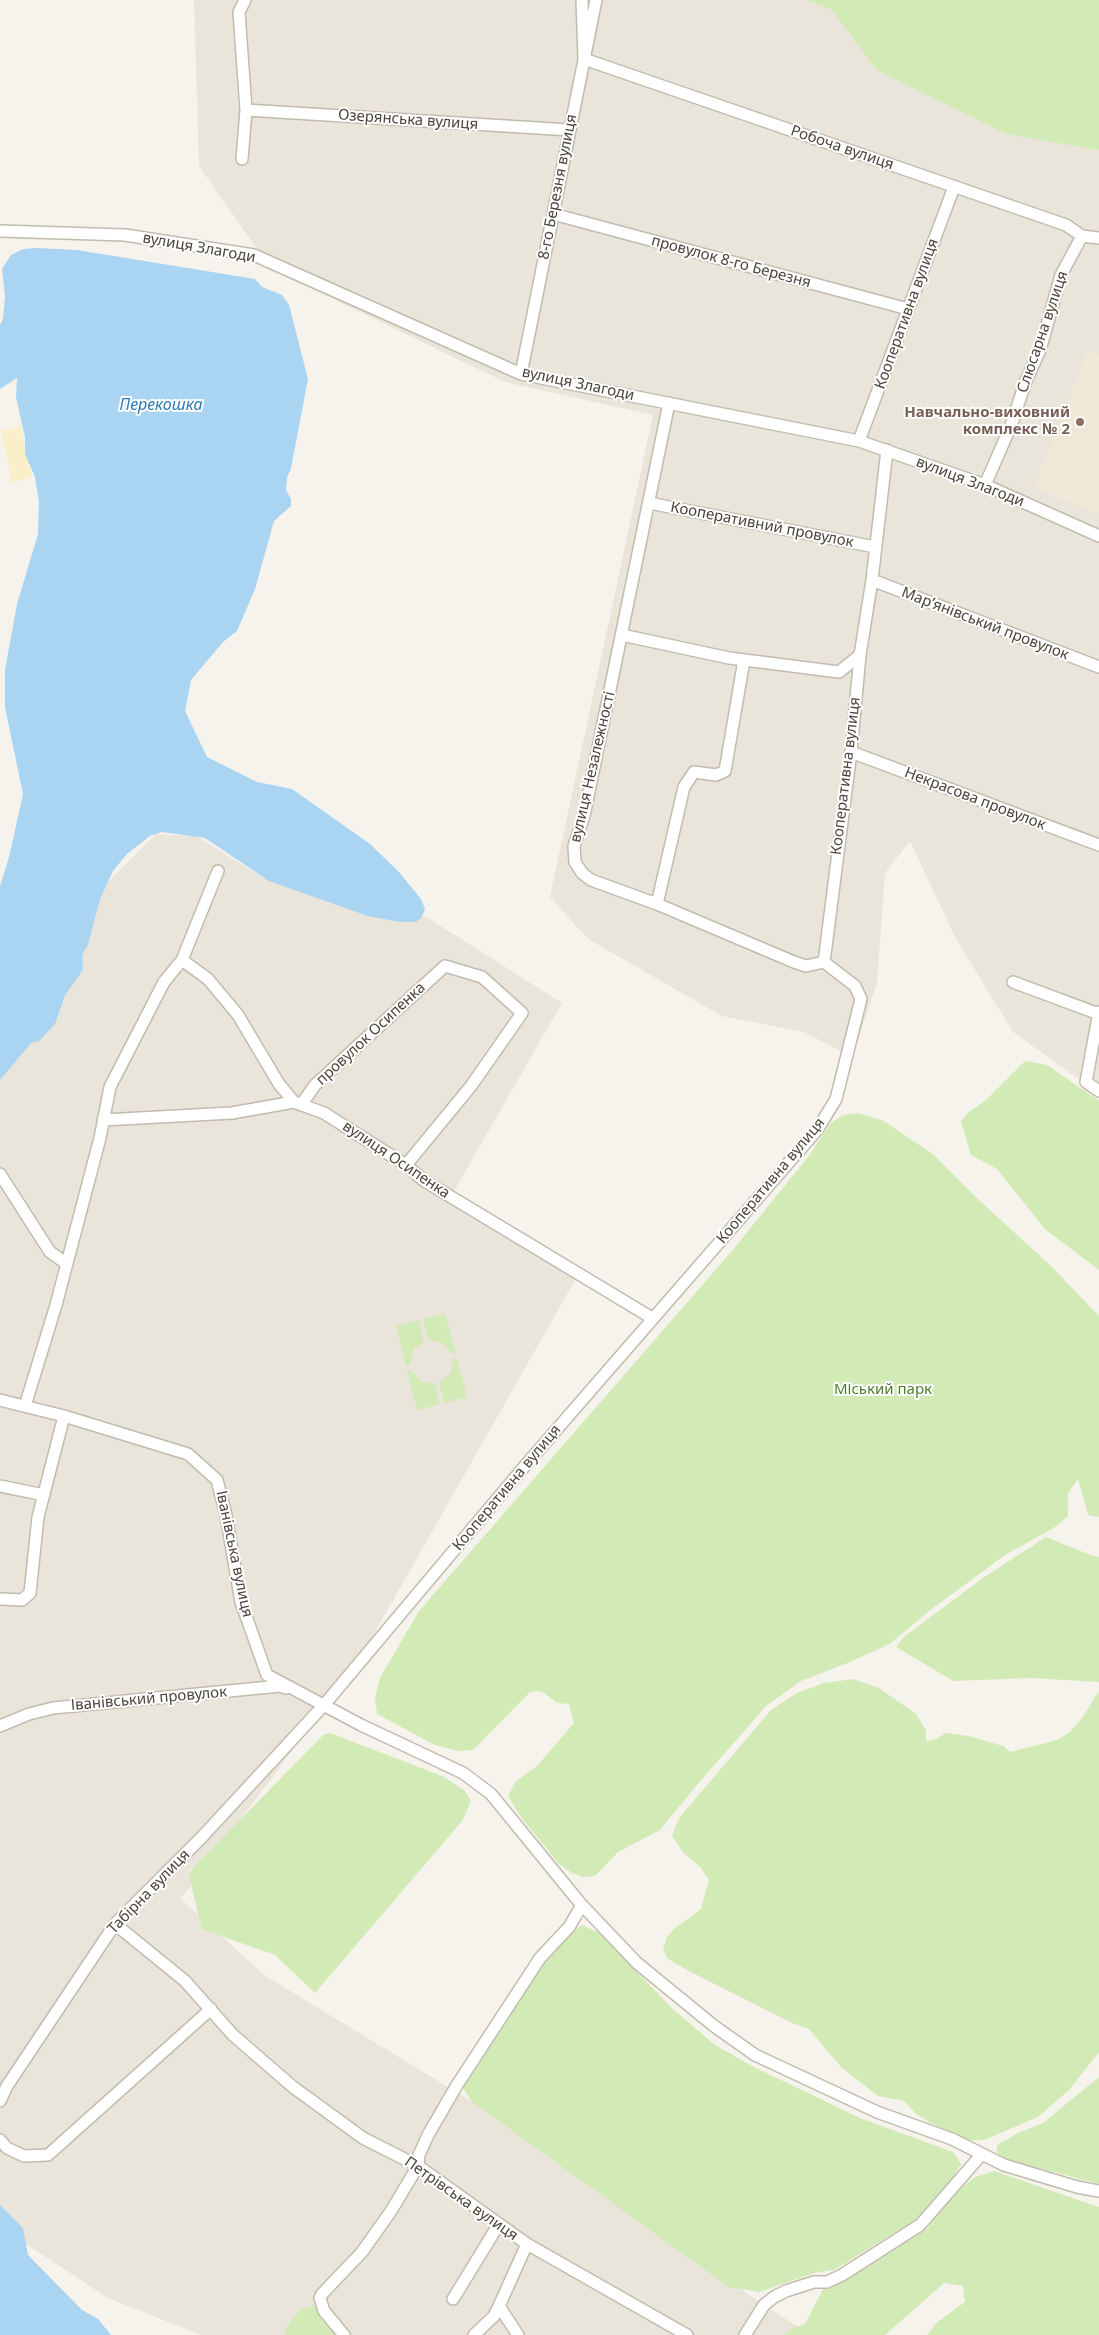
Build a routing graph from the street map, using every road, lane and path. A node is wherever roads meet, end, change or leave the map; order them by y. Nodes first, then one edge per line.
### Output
1 (246, 0) edge
2 (582, 0) edge
3 (596, 0) edge
4 (584, 59) junction
5 (246, 110) junction
6 (570, 130) junction
7 (242, 159) dead end
8 (954, 187) junction
9 (553, 214) junction
10 (0, 231) edge
11 (1082, 236) junction
12 (1099, 238) edge
13 (908, 309) junction
14 (521, 374) junction
15 (670, 403) junction
16 (859, 441) junction
17 (887, 450) junction
18 (985, 486) junction
19 (649, 503) junction
20 (1099, 536) edge
21 (875, 547) junction
22 (872, 580) junction
23 (622, 635) junction
24 (860, 655) junction
25 (744, 660) junction
26 (1099, 667) edge
27 (851, 752) junction
28 (1099, 845) edge
29 (218, 871) dead end
30 (657, 904) junction
31 (182, 960) junction
32 (824, 962) junction
33 (1013, 982) dead end
34 (1099, 1013) edge
35 (1099, 1091) edge
36 (298, 1104) junction
37 (103, 1120) junction
38 (406, 1165) junction
39 (0, 1174) edge
40 (66, 1264) junction
41 (652, 1318) junction
42 (0, 1400) edge
43 (25, 1406) junction
44 (64, 1416) junction
45 (0, 1486) edge
46 (44, 1495) junction
47 (0, 1599) edge
48 (301, 1692) junction
49 (324, 1704) junction
50 (0, 1726) edge
51 (582, 1905) junction
52 (114, 1924) junction
53 (211, 2009) junction
54 (0, 2101) edge
55 (0, 2140) edge
56 (982, 2154) junction
57 (418, 2166) junction
58 (1099, 2191) edge
59 (499, 2224) junction
60 (527, 2244) junction
61 (452, 2299) dead end
62 (500, 2306) junction
63 (344, 2335) edge
64 (474, 2335) edge
65 (518, 2335) edge
66 (686, 2335) edge
67 (745, 2335) edge

1 - 5 street
2 - 4 street
3 - 4 street, 8-го Березня вулиця
4 - 6 street, 8-го Березня вулиця
4 - 8 street, Робоча вулиця
5 - 6 street, Озерянська вулиця
5 - 7 street
6 - 9 street, 8-го Березня вулиця
8 - 11 street, Робоча вулиця
8 - 13 street, Кооперативна вулиця
9 - 13 street, провулок 8-го Березня
9 - 14 street, 8-го Березня вулиця
10 - 14 street, вулиця Злагоди
11 - 12 street, Робоча вулиця
11 - 18 street, Слюсарна вулиця
13 - 16 street, Кооперативна вулиця
14 - 15 street, вулиця Злагоди
15 - 16 street, вулиця Злагоди
15 - 19 street, вулиця Незалежності
16 - 17 street, вулиця Злагоди
17 - 18 street, вулиця Злагоди
17 - 21 street, Кооперативна вулиця
18 - 20 street, вулиця Злагоди
19 - 21 street, Кооперативний провулок
19 - 23 street, вулиця Незалежності
21 - 22 street, Кооперативна вулиця
22 - 24 street, Кооперативна вулиця
22 - 26 street, Мар’янівський провулок
23 - 25 street
23 - 30 street, вулиця Незалежності
24 - 25 street
24 - 27 street, Кооперативна вулиця
25 - 30 street
27 - 28 street, Некрасова провулок
27 - 32 street, Кооперативна вулиця
29 - 31 street
30 - 32 street, вулиця Незалежності
31 - 36 street
31 - 37 street
32 - 41 street, Кооперативна вулиця
33 - 34 street
34 - 35 street
36 - 37 street
36 - 38 street, вулиця Осипенка
36 - 38 street, провулок Осипенка
37 - 40 street
38 - 41 street, вулиця Осипенка
39 - 40 street
40 - 43 street
41 - 49 street, Кооперативна вулиця
42 - 43 street, Іванівська вулиця
43 - 44 street, Іванівська вулиця
44 - 46 street
44 - 48 street, Іванівська вулиця
45 - 46 street
46 - 47 street
48 - 49 street, Іванівська вулиця
48 - 50 street, Іванівський провулок
49 - 51 street, Іванівська вулиця
49 - 52 street, Табірна вулиця
51 - 56 street, Іванівська вулиця
51 - 57 street
52 - 53 street, Петрівська вулиця
52 - 54 street, Табірна вулиця
53 - 55 street
53 - 57 street, Петрівська вулиця
56 - 58 street, Іванівська вулиця
56 - 67 street
57 - 59 street, Петрівська вулиця
57 - 63 street
59 - 60 street, Петрівська вулиця
59 - 61 street
60 - 62 street
60 - 66 street, Петрівська вулиця
62 - 64 street
62 - 65 street

